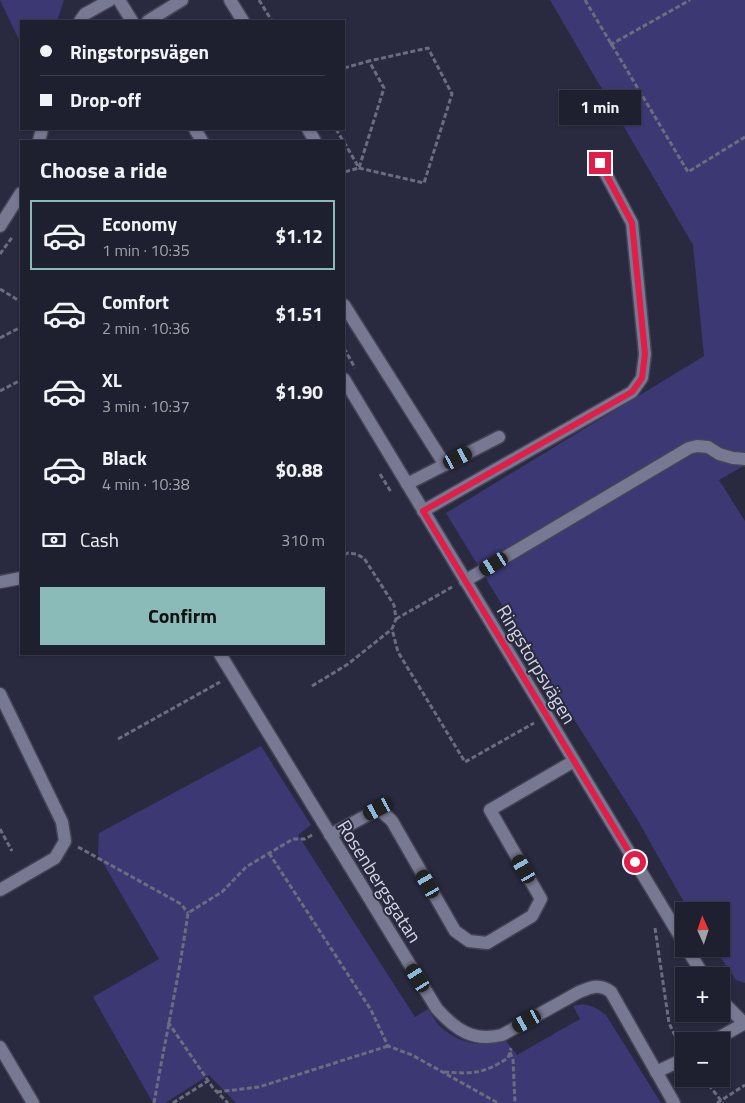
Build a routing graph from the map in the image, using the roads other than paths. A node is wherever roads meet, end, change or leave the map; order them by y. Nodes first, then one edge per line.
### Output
1 (110, 0) edge
2 (119, 0) edge
3 (182, 0) edge
4 (230, 0) edge
5 (81, 20) edge
6 (131, 20) edge
7 (150, 20) edge
8 (242, 20) edge
9 (600, 163) dead end
10 (20, 195) edge
11 (0, 226) edge
12 (345, 307) edge
13 (345, 381) edge
14 (499, 437) dead end
15 (745, 459) edge
16 (445, 465) junction
17 (407, 484) junction
18 (423, 511) junction
19 (20, 578) edge
20 (0, 582) edge
21 (465, 582) junction
22 (221, 655) edge
23 (0, 694) edge
24 (574, 761) junction
25 (328, 832) junction
26 (0, 890) edge
27 (675, 928) edge
28 (730, 1009) edge
29 (745, 1024) edge
30 (730, 1032) edge
31 (0, 1047) edge
32 (675, 1062) edge
33 (656, 1072) junction
34 (33, 1103) edge
35 (674, 1103) edge

1 - 5 street
2 - 6 street
3 - 7 street
4 - 8 street
9 - 18 street
10 - 11 street
12 - 16 street
13 - 17 street, Ringstorpsvägen
14 - 16 street
15 - 21 street
16 - 17 street
17 - 18 street, Ringstorpsvägen
18 - 21 street, Ringstorpsvägen
19 - 20 street
21 - 24 street, Ringstorpsvägen
22 - 25 street, Rosenbergsgatan
23 - 26 street
24 - 25 street
24 - 27 street, Ringstorpsvägen
25 - 33 street, Rosenbergsgatan
28 - 29 street
29 - 30 street
31 - 34 street
32 - 33 street
33 - 35 street, Rosenbergsgatan

